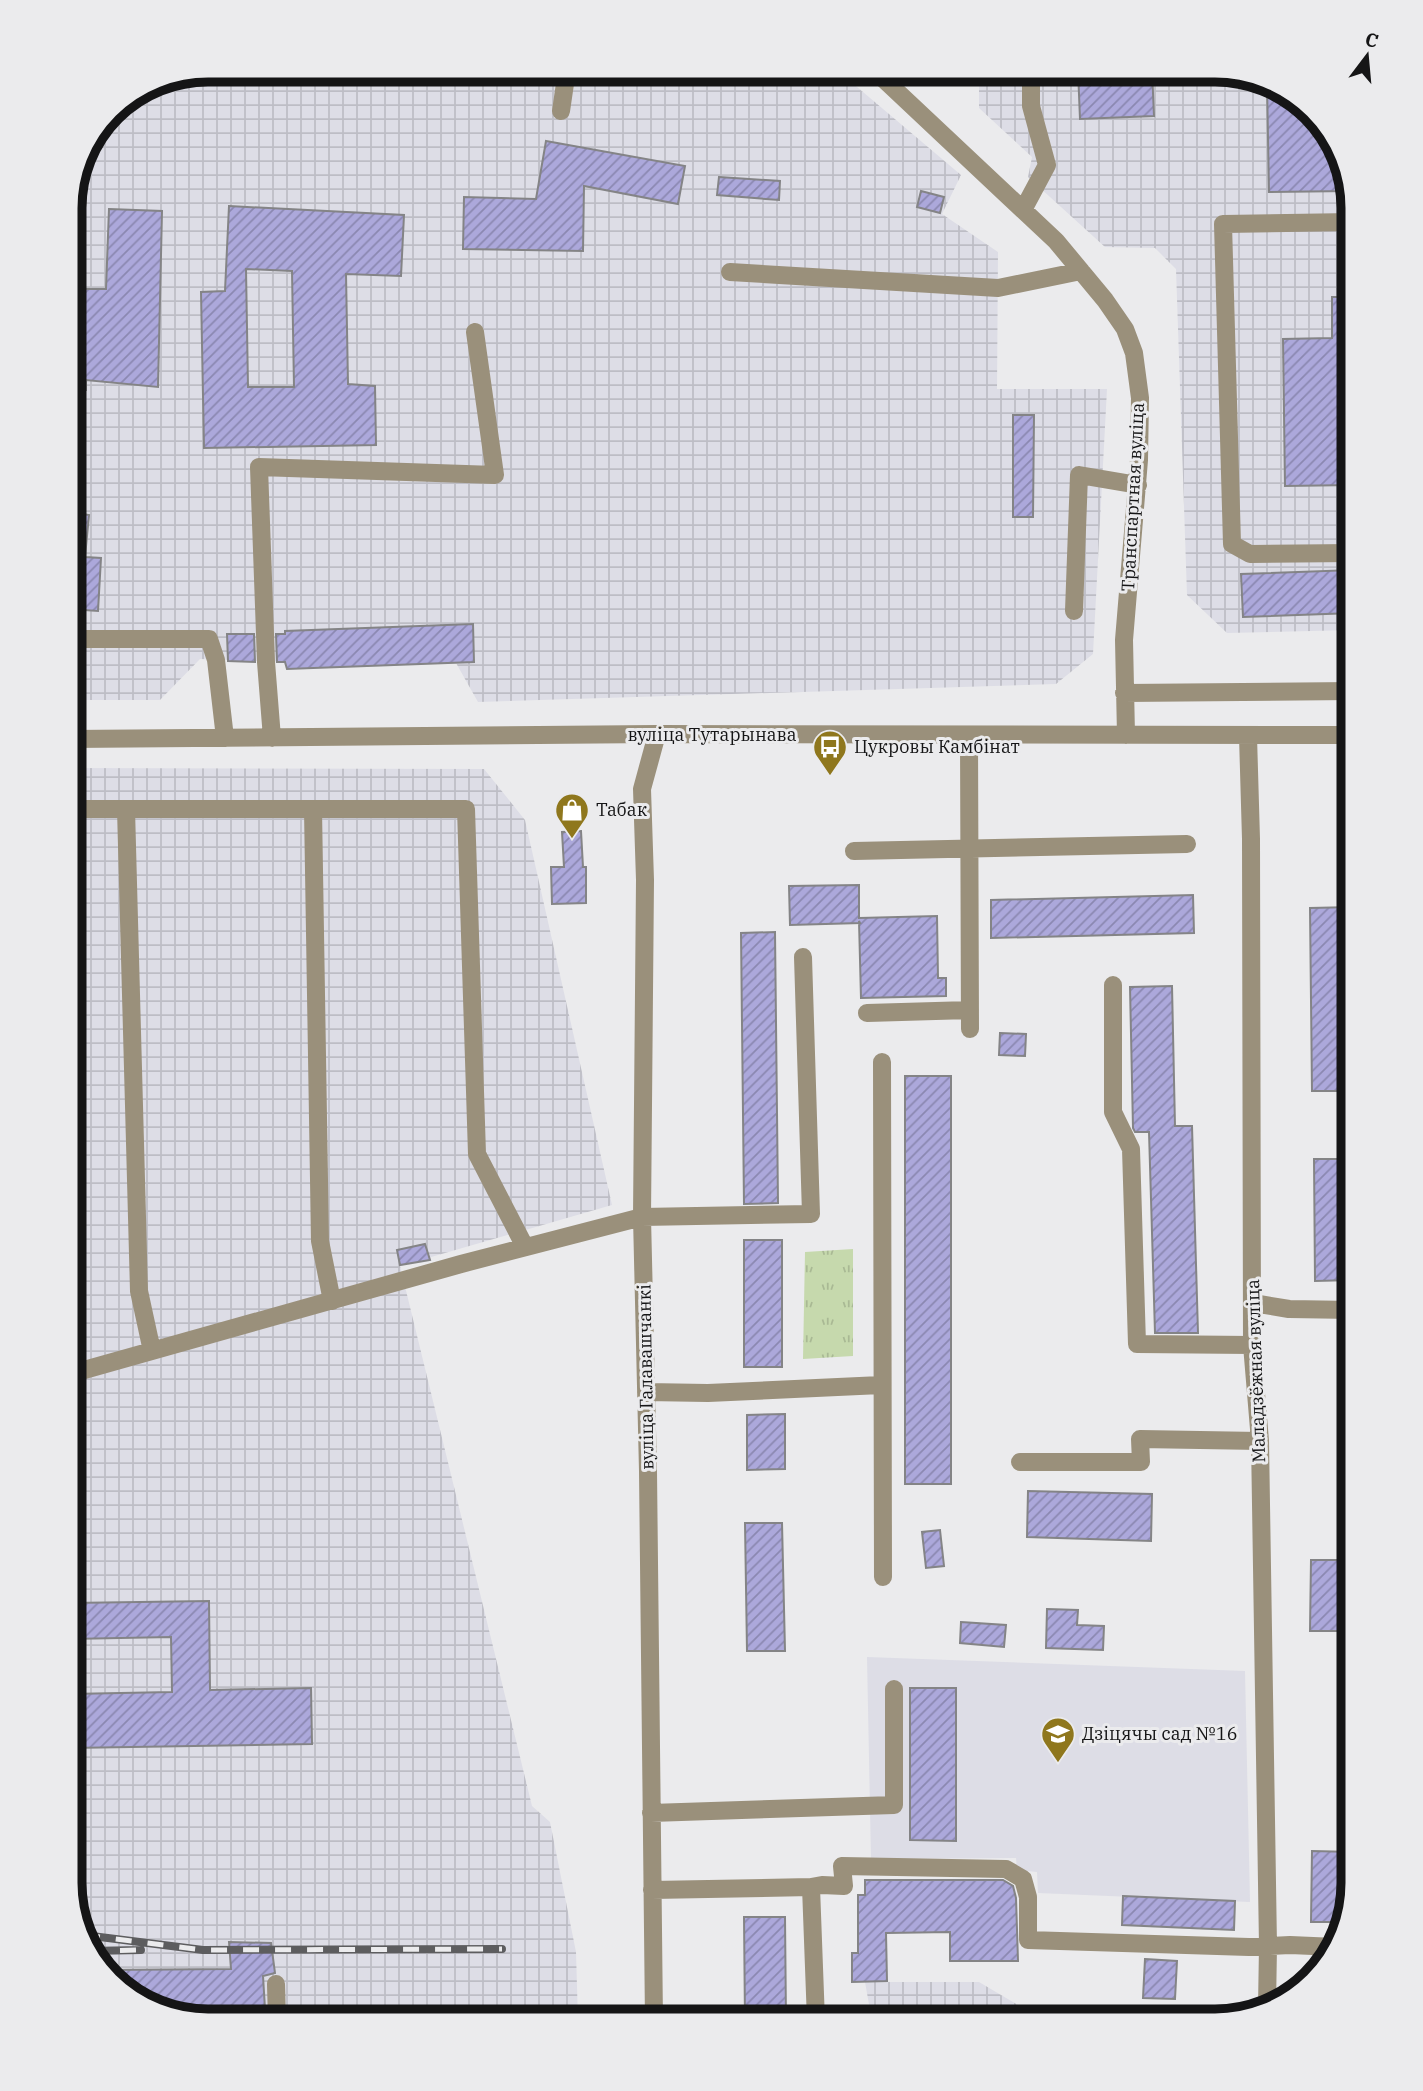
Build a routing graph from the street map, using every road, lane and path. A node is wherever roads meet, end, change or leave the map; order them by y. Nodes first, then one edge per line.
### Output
1 (565, 82) edge
2 (887, 83) edge
3 (1031, 83) edge
4 (561, 111) dead end
5 (1023, 210) junction
6 (1341, 222) edge
7 (1081, 271) junction
8 (730, 272) dead end
9 (475, 332) dead end
10 (1138, 485) junction
11 (1341, 553) edge
12 (1074, 611) dead end
13 (83, 639) edge
14 (1341, 691) edge
15 (1124, 693) junction
16 (657, 734) junction
17 (969, 735) junction
18 (1126, 735) junction
19 (1341, 735) edge
20 (1248, 736) junction
21 (225, 738) junction
22 (272, 738) junction
23 (83, 739) edge
24 (83, 809) edge
25 (126, 809) junction
26 (313, 809) junction
27 (1187, 844) dead end
28 (970, 850) junction
29 (854, 851) dead end
30 (803, 957) dead end
31 (1112, 985) dead end
32 (970, 1010) junction
33 (867, 1013) dead end
34 (970, 1030) dead end
35 (882, 1062) dead end
36 (642, 1217) junction
37 (525, 1247) junction
38 (332, 1301) junction
39 (1253, 1303) junction
40 (1341, 1310) edge
41 (1252, 1345) junction
42 (152, 1351) junction
43 (82, 1371) edge
44 (881, 1385) junction
45 (646, 1392) junction
46 (1260, 1441) junction
47 (1020, 1462) dead end
48 (883, 1577) dead end
49 (894, 1689) dead end
50 (651, 1812) junction
51 (811, 1887) junction
52 (652, 1890) junction
53 (1268, 1946) junction
54 (1323, 1947) edge
55 (276, 1984) dead end
56 (1267, 1997) edge
57 (277, 2008) edge
58 (654, 2008) edge
59 (816, 2009) edge

1 - 4 street
2 - 5 street, Транспартная вуліца
3 - 5 street
5 - 7 street, Транспартная вуліца
6 - 11 street
7 - 8 street
7 - 10 street, Транспартная вуліца
9 - 22 street
10 - 12 street
10 - 15 street, Транспартная вуліца
13 - 21 street
14 - 15 street
15 - 18 street, Транспартная вуліца
16 - 17 street, вуліца Тутарынава
16 - 22 street, вуліца Тутарынава
16 - 36 street, вуліца Галавашчанкі
17 - 18 street, вуліца Тутарынава
17 - 28 street
18 - 20 street, вуліца Тутарынава
19 - 20 street, вуліца Тутарынава
20 - 39 street, Маладзёжная вуліца
21 - 22 street, вуліца Тутарынава
21 - 23 street, вуліца Тутарынава
24 - 25 street
25 - 26 street
25 - 42 street
26 - 37 street
26 - 38 street
27 - 28 street
28 - 29 street
28 - 32 street
30 - 36 street
31 - 41 street
32 - 33 street
32 - 34 street
35 - 44 street
36 - 37 street
36 - 45 street, вуліца Галавашчанкі
37 - 38 street
38 - 42 street
39 - 40 street
39 - 41 street, Маладзёжная вуліца
41 - 46 street, Маладзёжная вуліца
42 - 43 street
44 - 45 street
44 - 48 street
45 - 50 street, вуліца Галавашчанкі
46 - 47 street
46 - 53 street, Маладзёжная вуліца
49 - 50 street
50 - 52 street, вуліца Галавашчанкі
51 - 52 street
51 - 53 street
51 - 59 street
52 - 58 street, вуліца Галавашчанкі
53 - 54 street
53 - 56 street, Маладзёжная вуліца
55 - 57 street

